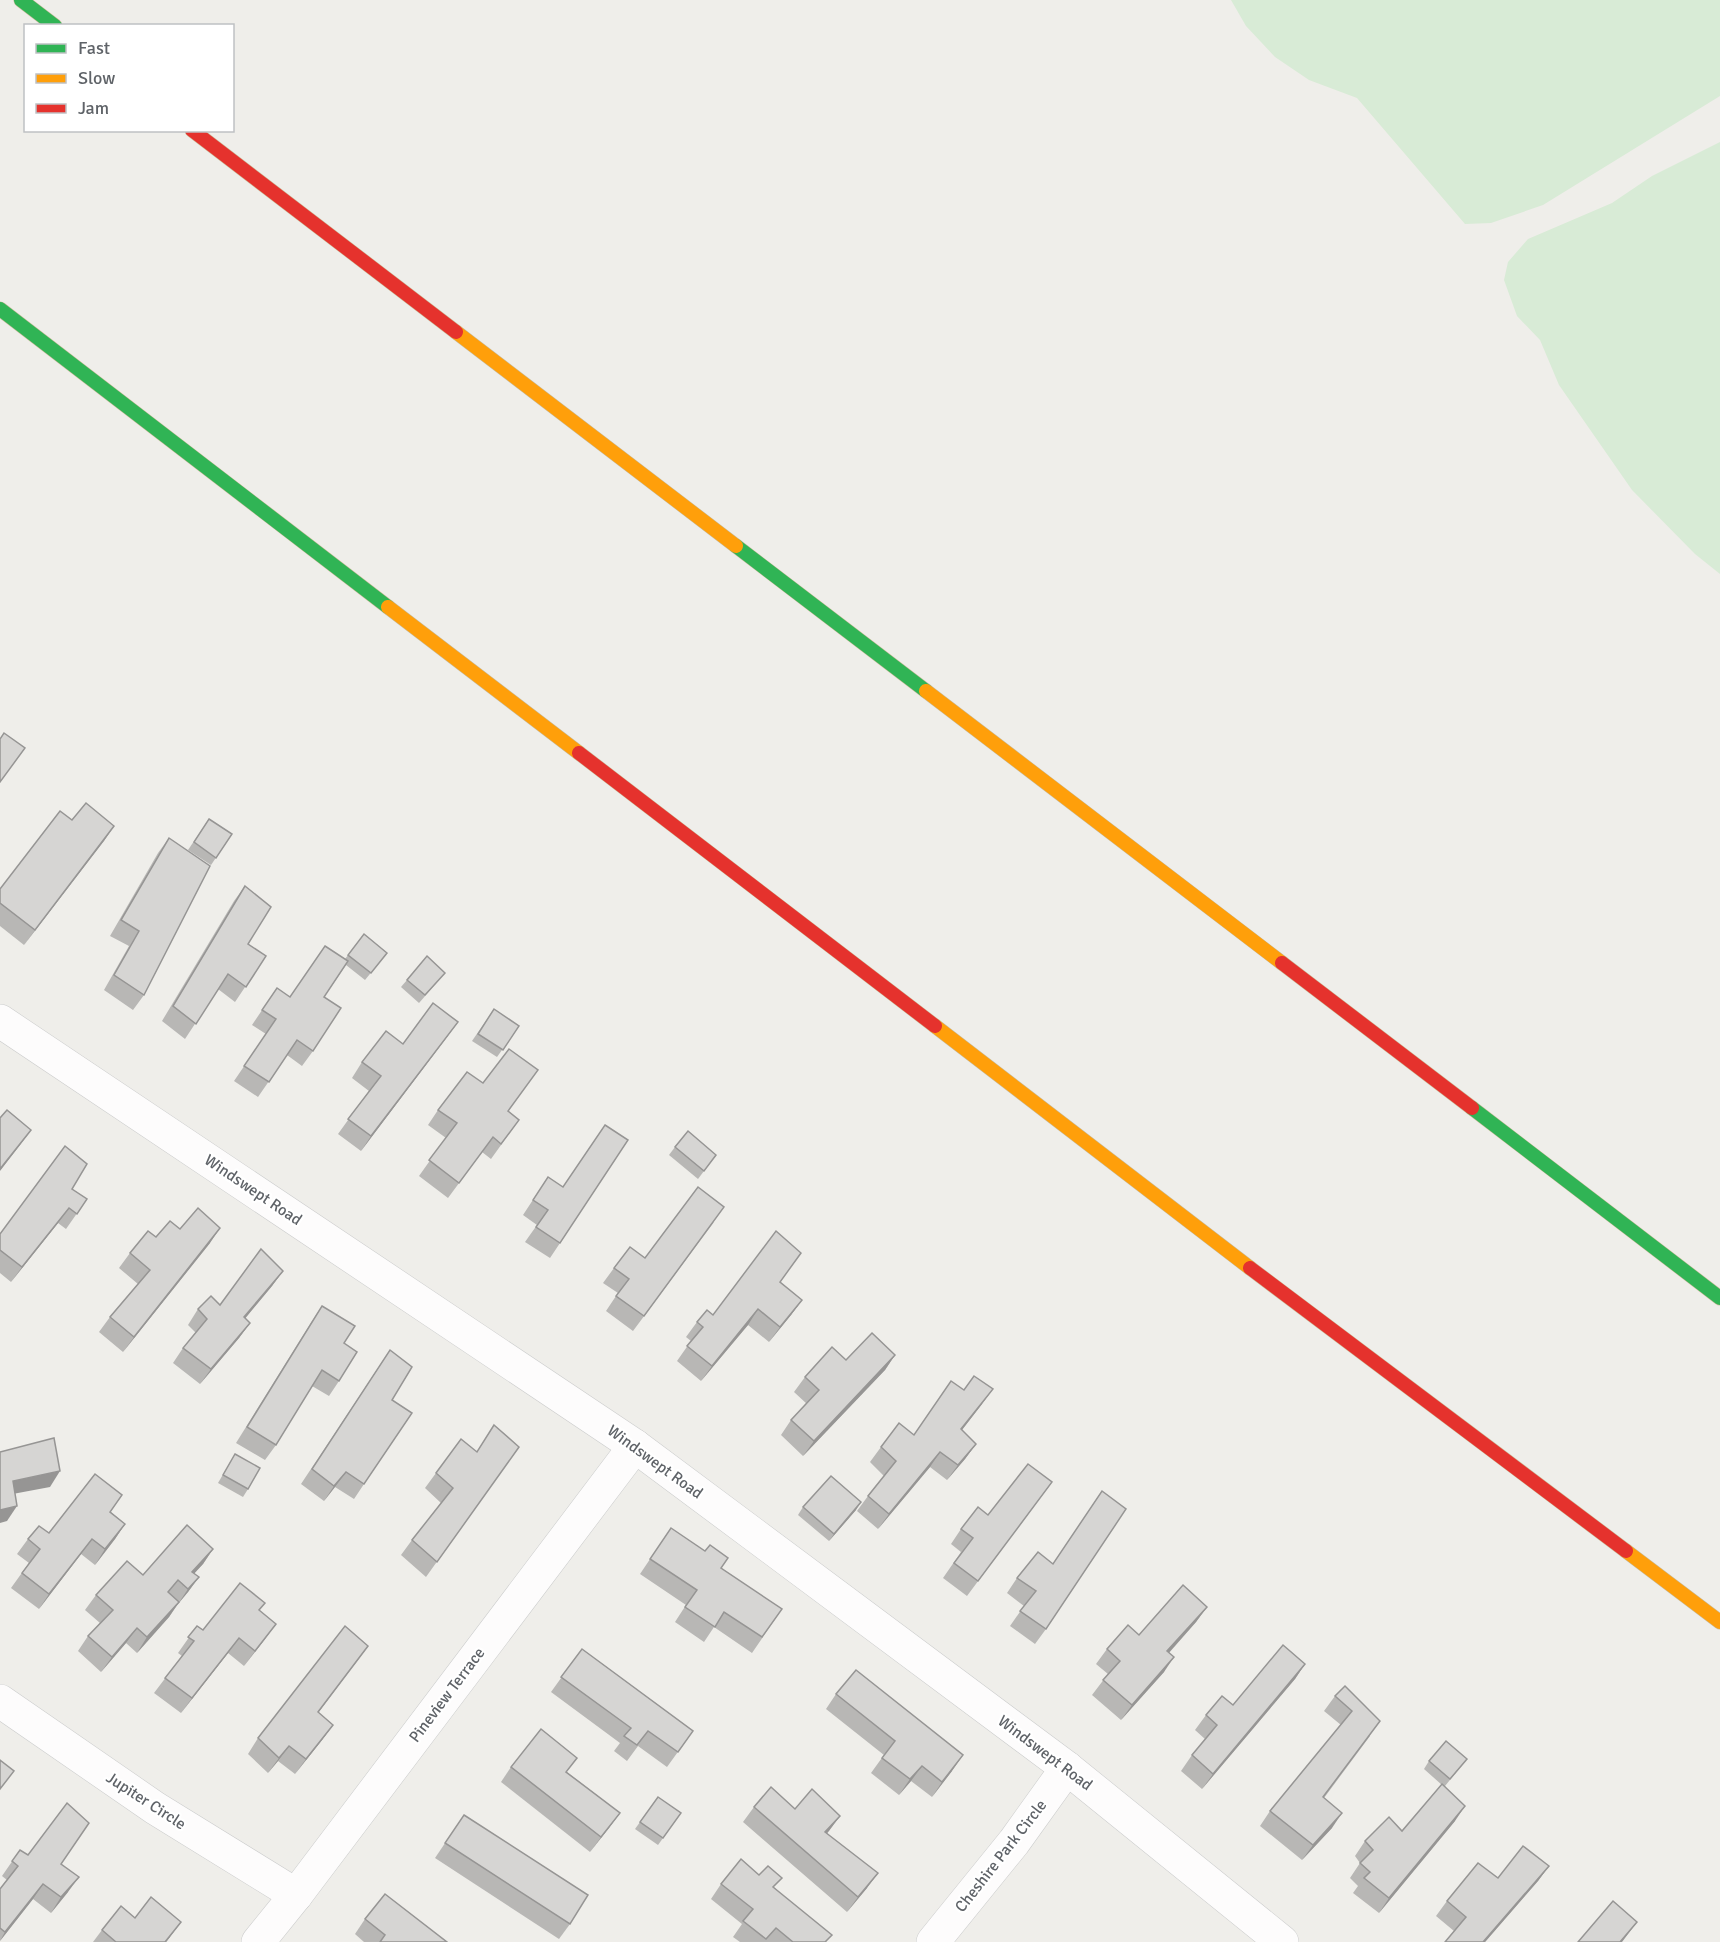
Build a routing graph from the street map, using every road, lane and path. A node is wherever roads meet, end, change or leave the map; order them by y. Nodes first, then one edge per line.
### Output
1 (21, 0) edge
2 (52, 24) edge
3 (195, 132) edge
4 (0, 309) edge
5 (0, 1021) edge
6 (1720, 1299) edge
7 (635, 1446) junction
8 (1720, 1622) edge
9 (0, 1701) edge
10 (1067, 1768) junction
11 (296, 1895) junction
12 (258, 1942) edge
13 (933, 1942) edge
14 (1282, 1942) edge

1 - 2 highway
3 - 6 highway
4 - 8 highway
5 - 7 street, Windswept Road
7 - 10 street, Windswept Road
7 - 11 street, Pineview Terrace
9 - 11 street, Jupiter Circle
10 - 13 street, Cheshire Park Circle
10 - 14 street, Windswept Road
11 - 12 street, Pineview Terrace

